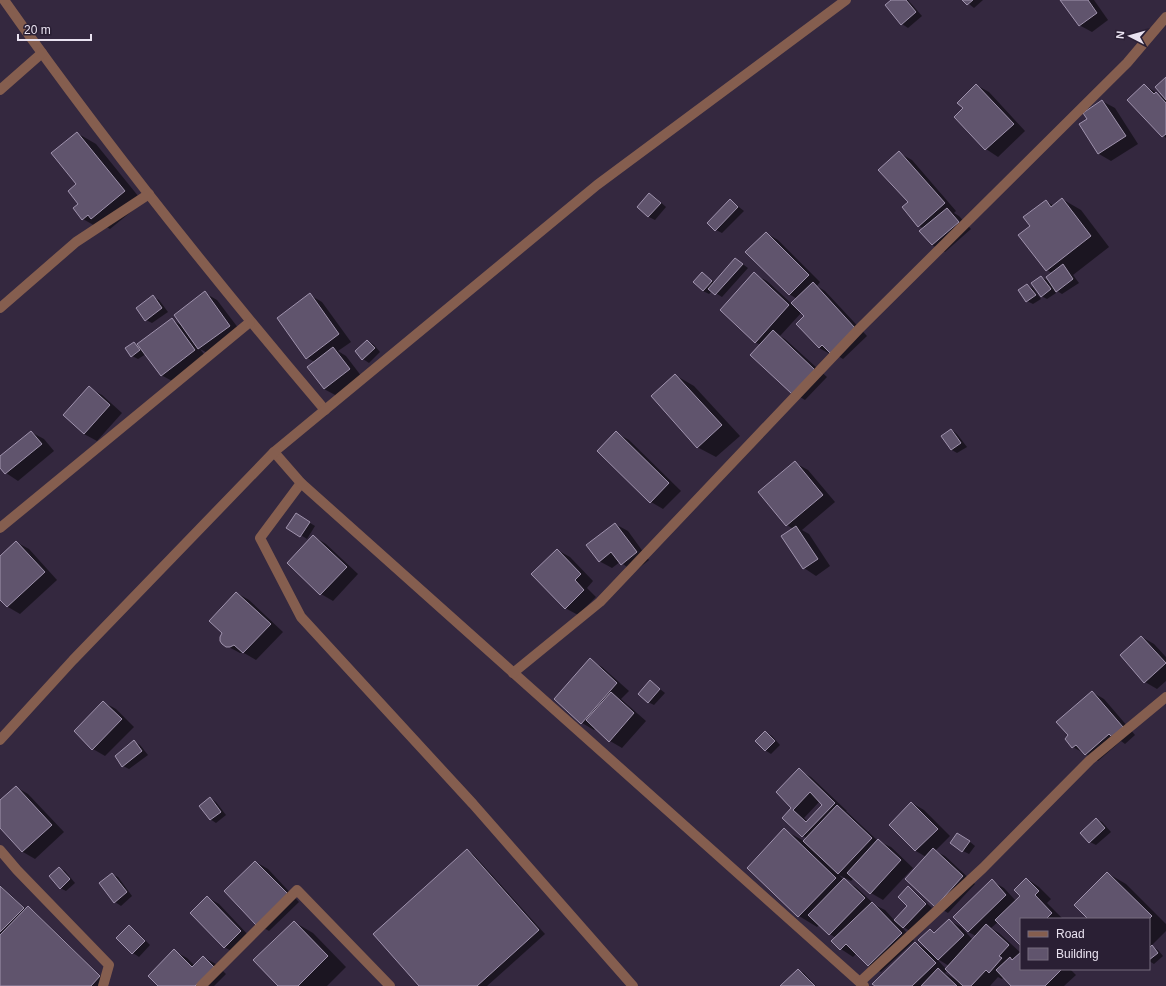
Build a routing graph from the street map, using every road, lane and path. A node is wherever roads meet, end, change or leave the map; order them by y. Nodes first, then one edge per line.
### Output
1 (4, 0) edge
2 (846, 0) edge
3 (1166, 17) edge
4 (42, 54) junction
5 (0, 90) edge
6 (149, 194) junction
7 (0, 308) edge
8 (250, 322) junction
9 (325, 410) junction
10 (274, 452) junction
11 (301, 483) junction
12 (0, 528) edge
13 (513, 673) junction
14 (1166, 697) edge
15 (0, 740) edge
16 (0, 850) edge
17 (862, 984) edge
18 (102, 986) edge
19 (201, 986) edge
20 (390, 986) edge
21 (633, 986) edge

1 - 4 street
2 - 9 street
3 - 13 street
4 - 5 street
4 - 6 street
6 - 7 street
6 - 8 street
8 - 9 street
8 - 12 street
9 - 10 street
10 - 11 street
10 - 15 street
11 - 13 street
11 - 21 street
13 - 17 street
14 - 17 street
16 - 18 street
19 - 20 street

